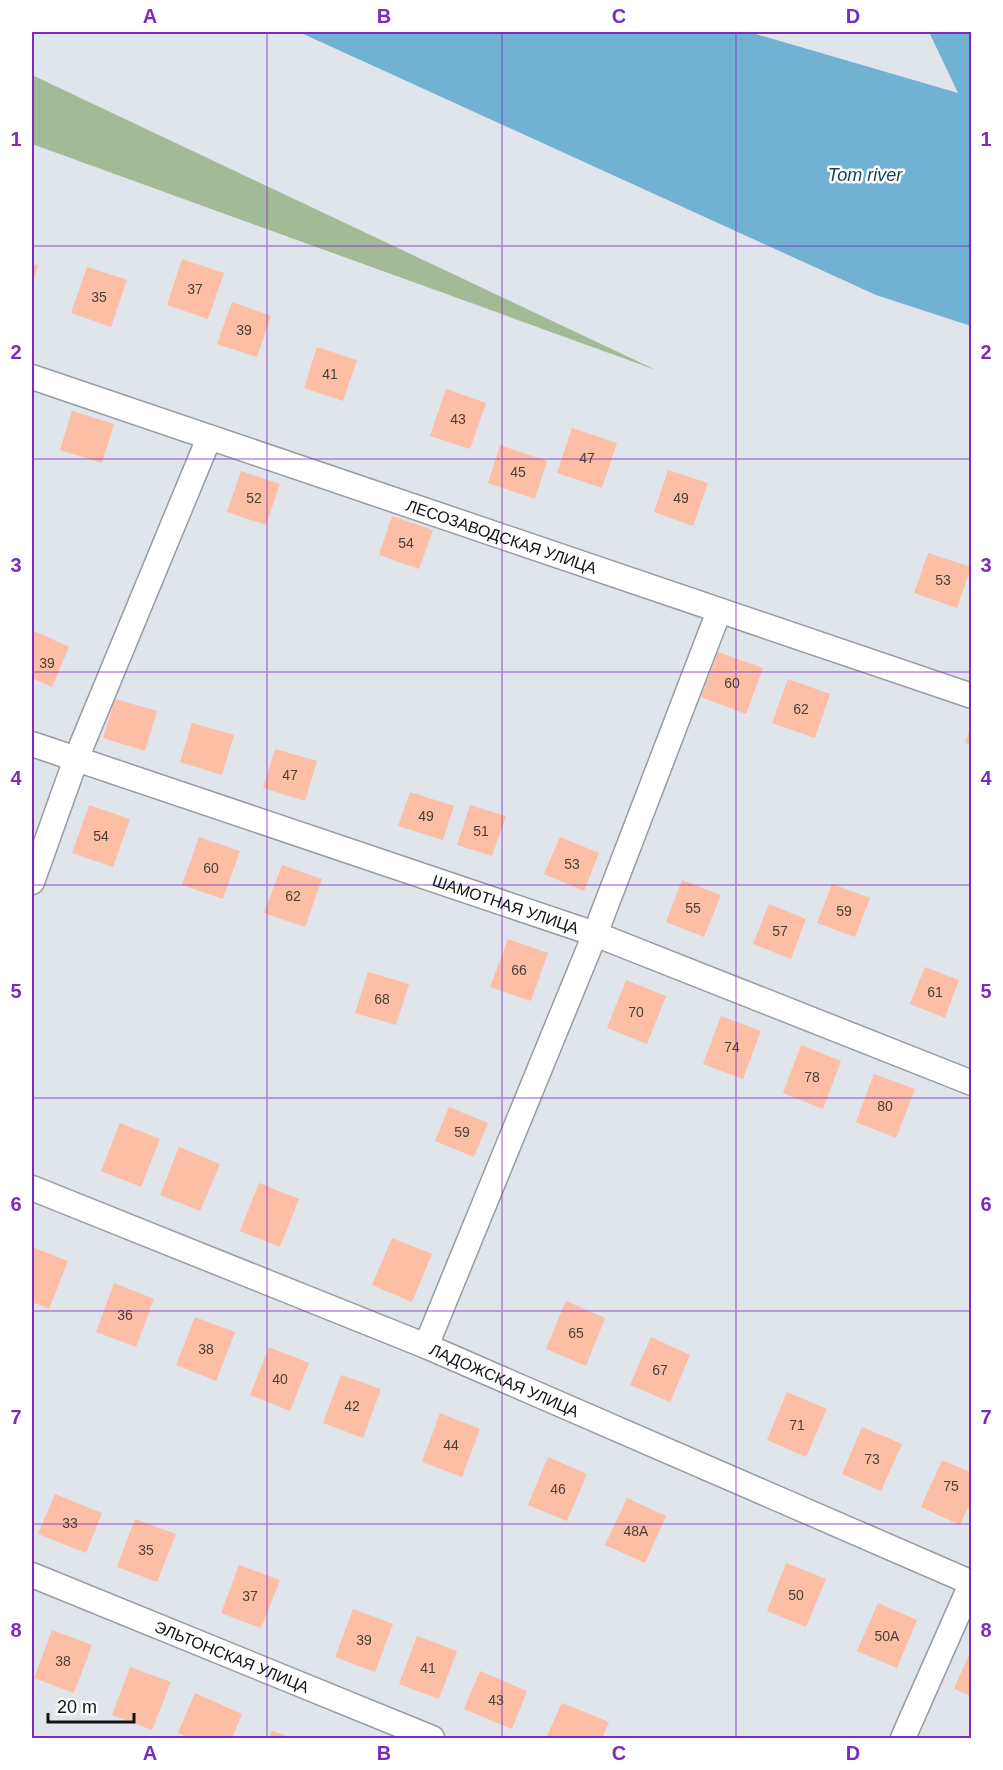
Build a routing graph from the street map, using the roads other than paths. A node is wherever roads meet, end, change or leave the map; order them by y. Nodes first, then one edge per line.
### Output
1 (32, 377) edge
2 (208, 438) junction
3 (718, 611) junction
4 (972, 696) edge
5 (32, 744) edge
6 (76, 759) junction
7 (32, 882) edge
8 (595, 934) junction
9 (972, 1083) edge
10 (32, 1188) edge
11 (426, 1346) junction
12 (32, 1575) edge
13 (972, 1583) edge
14 (432, 1738) edge
15 (903, 1738) edge

1 - 2 street, ЛЕСОЗАВОДСКАЯ УЛИЦА
2 - 3 street, ЛЕСОЗАВОДСКАЯ УЛИЦА
2 - 6 street
3 - 4 street, ЛЕСОЗАВОДСКАЯ УЛИЦА
3 - 8 street
5 - 6 street, ШАМОТНАЯ УЛИЦА
6 - 7 street
6 - 8 street, ШАМОТНАЯ УЛИЦА
8 - 9 street, ШАМОТНАЯ УЛИЦА
8 - 11 street
10 - 11 street, ЛАДОЖСКАЯ УЛИЦА
11 - 13 street, ЛАДОЖСКАЯ УЛИЦА
12 - 14 street, ЭЛЬТОНСКАЯ УЛИЦА
13 - 15 street

